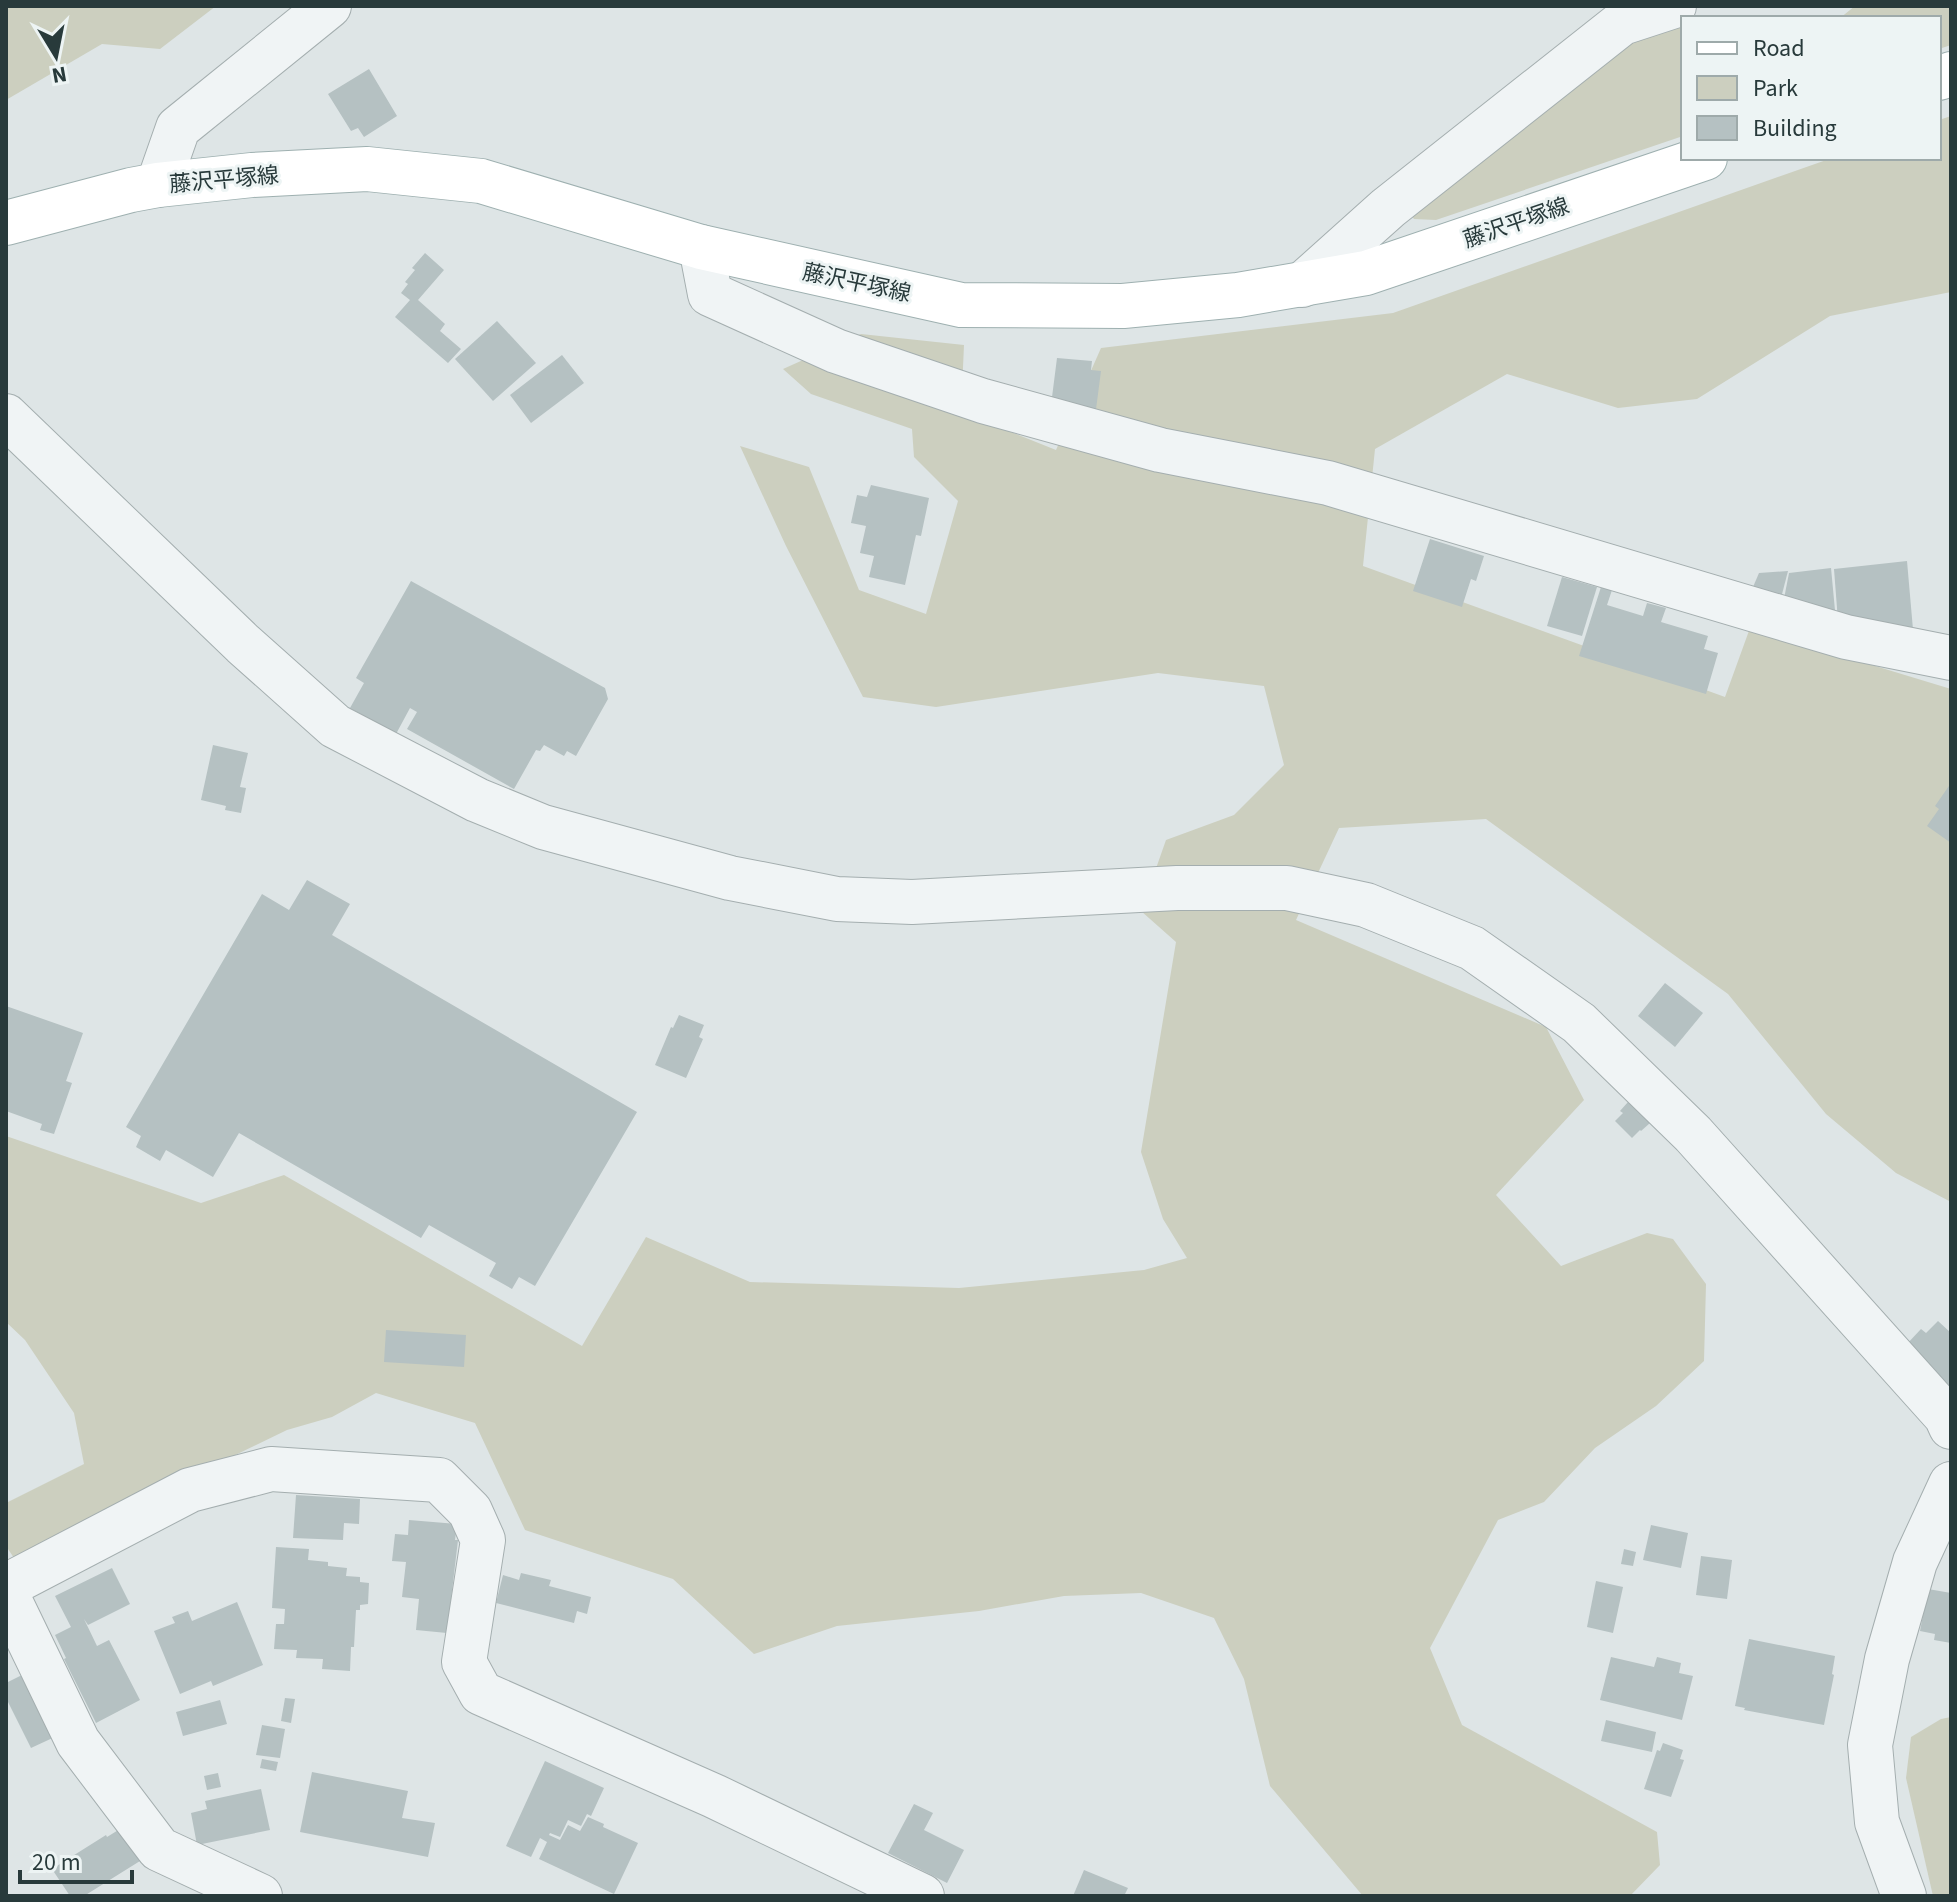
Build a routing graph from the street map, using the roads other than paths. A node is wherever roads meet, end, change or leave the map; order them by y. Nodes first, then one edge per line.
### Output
1 (329, 6) edge
2 (1674, 6) edge
3 (1699, 160) edge
4 (158, 185) junction
5 (6, 223) edge
6 (701, 247) junction
7 (1302, 285) junction
8 (6, 416) edge
9 (1951, 658) edge
10 (1951, 1427) edge
11 (1951, 1484) edge
12 (6, 1586) edge
13 (6, 1593) edge
14 (260, 1896) edge
15 (922, 1896) edge
16 (1904, 1896) edge

1 - 4 street
2 - 7 street
3 - 7 main road, 藤沢平塚線
4 - 5 main road, 藤沢平塚線
4 - 6 main road, 藤沢平塚線
6 - 7 main road, 藤沢平塚線
6 - 9 street
8 - 10 street
11 - 16 street
12 - 15 street
13 - 14 street

